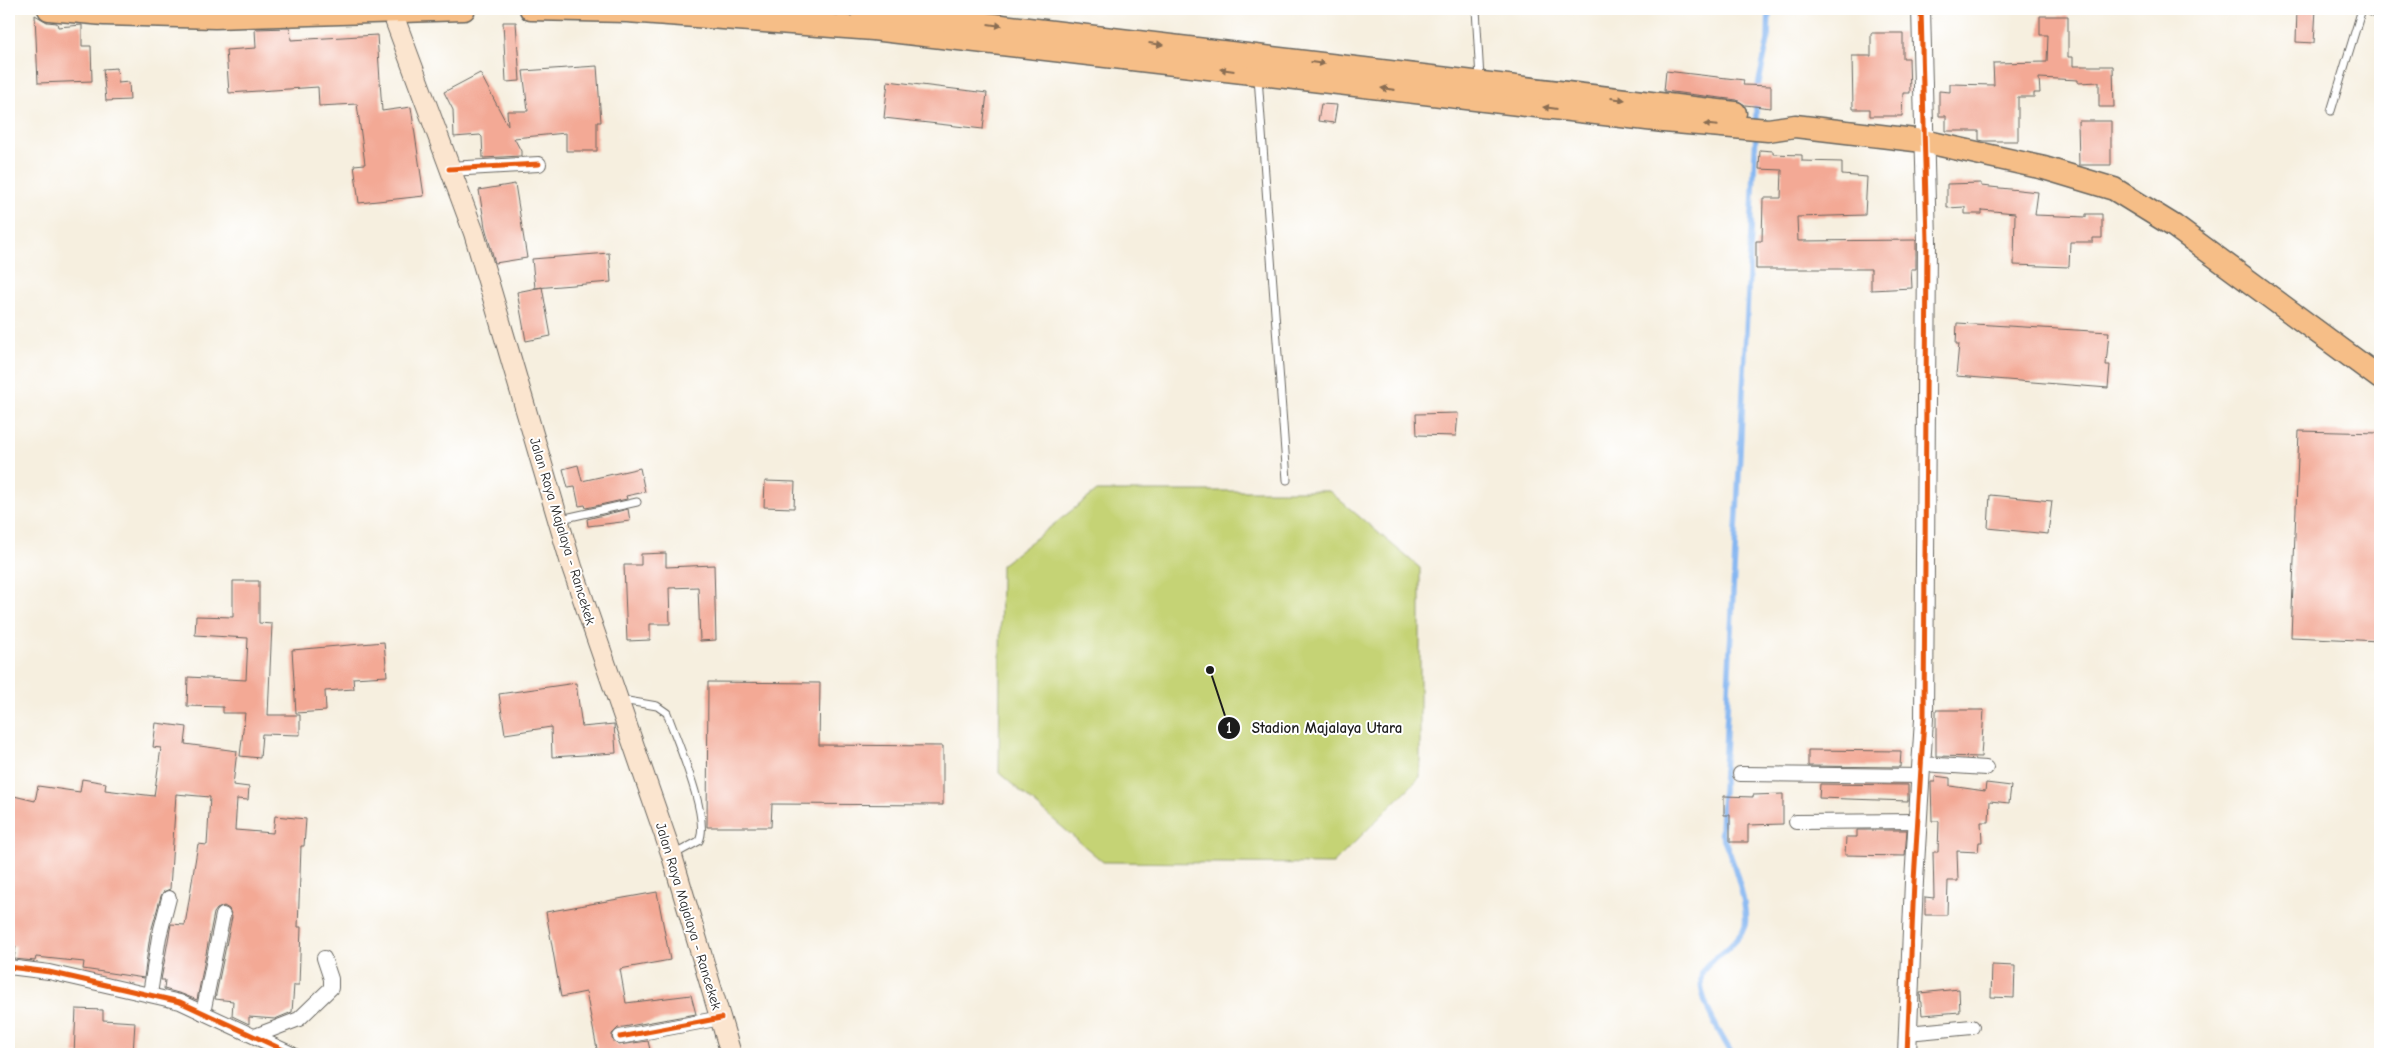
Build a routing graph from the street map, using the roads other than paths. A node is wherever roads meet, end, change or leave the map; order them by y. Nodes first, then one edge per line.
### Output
1 (50, 9) edge
2 (464, 9) edge
3 (531, 9) edge
4 (860, 9) edge
5 (1476, 9) edge
6 (1921, 9) edge
7 (2362, 9) edge
8 (2373, 9) edge
9 (391, 10) edge
10 (2380, 12) edge
11 (1258, 74) junction
12 (1480, 91) junction
13 (2332, 111) dead end
14 (1924, 140) junction
15 (539, 164) dead end
16 (449, 169) junction
17 (2380, 378) edge
18 (1287, 480) dead end
19 (637, 502) dead end
20 (558, 519) junction
21 (617, 699) junction
22 (1986, 768) dead end
23 (1922, 770) junction
24 (1740, 774) dead end
25 (1919, 821) junction
26 (1796, 822) dead end
27 (672, 856) junction
28 (169, 898) dead end
29 (223, 914) dead end
30 (324, 958) dead end
31 (9, 967) edge
32 (150, 994) junction
33 (203, 1013) junction
34 (721, 1018) junction
35 (1972, 1027) dead end
36 (1907, 1034) junction
37 (255, 1036) junction
38 (620, 1037) dead end
39 (292, 1054) edge
40 (731, 1054) edge
41 (1907, 1054) edge

1 - 9 main road
2 - 9 main road
11 -> 3 main road
4 -> 12 main road
5 - 12 lane
6 - 14 street
7 - 13 lane
8 - 10 street
9 - 16 main road, Jalan Raya Majalaya - Rancekek
12 -> 11 main road
11 - 18 lane
12 - 14 main road
14 - 17 main road
14 - 23 street
15 - 16 street
16 - 20 main road, Jalan Raya Majalaya - Rancekek
19 - 20 lane
20 - 21 main road, Jalan Raya Majalaya - Rancekek
21 - 27 main road, Jalan Raya Majalaya - Rancekek
21 - 27 lane
22 - 23 street
23 - 24 street
23 - 25 street
25 - 26 street
25 - 36 street
27 - 34 main road, Jalan Raya Majalaya - Rancekek
28 - 32 street
29 - 33 street
30 - 37 street
31 - 32 street
32 - 33 street
33 - 37 street
34 - 38 street
34 - 40 main road, Jalan Raya Majalaya - Rancekek
35 - 36 street
36 - 41 street
37 - 39 street

